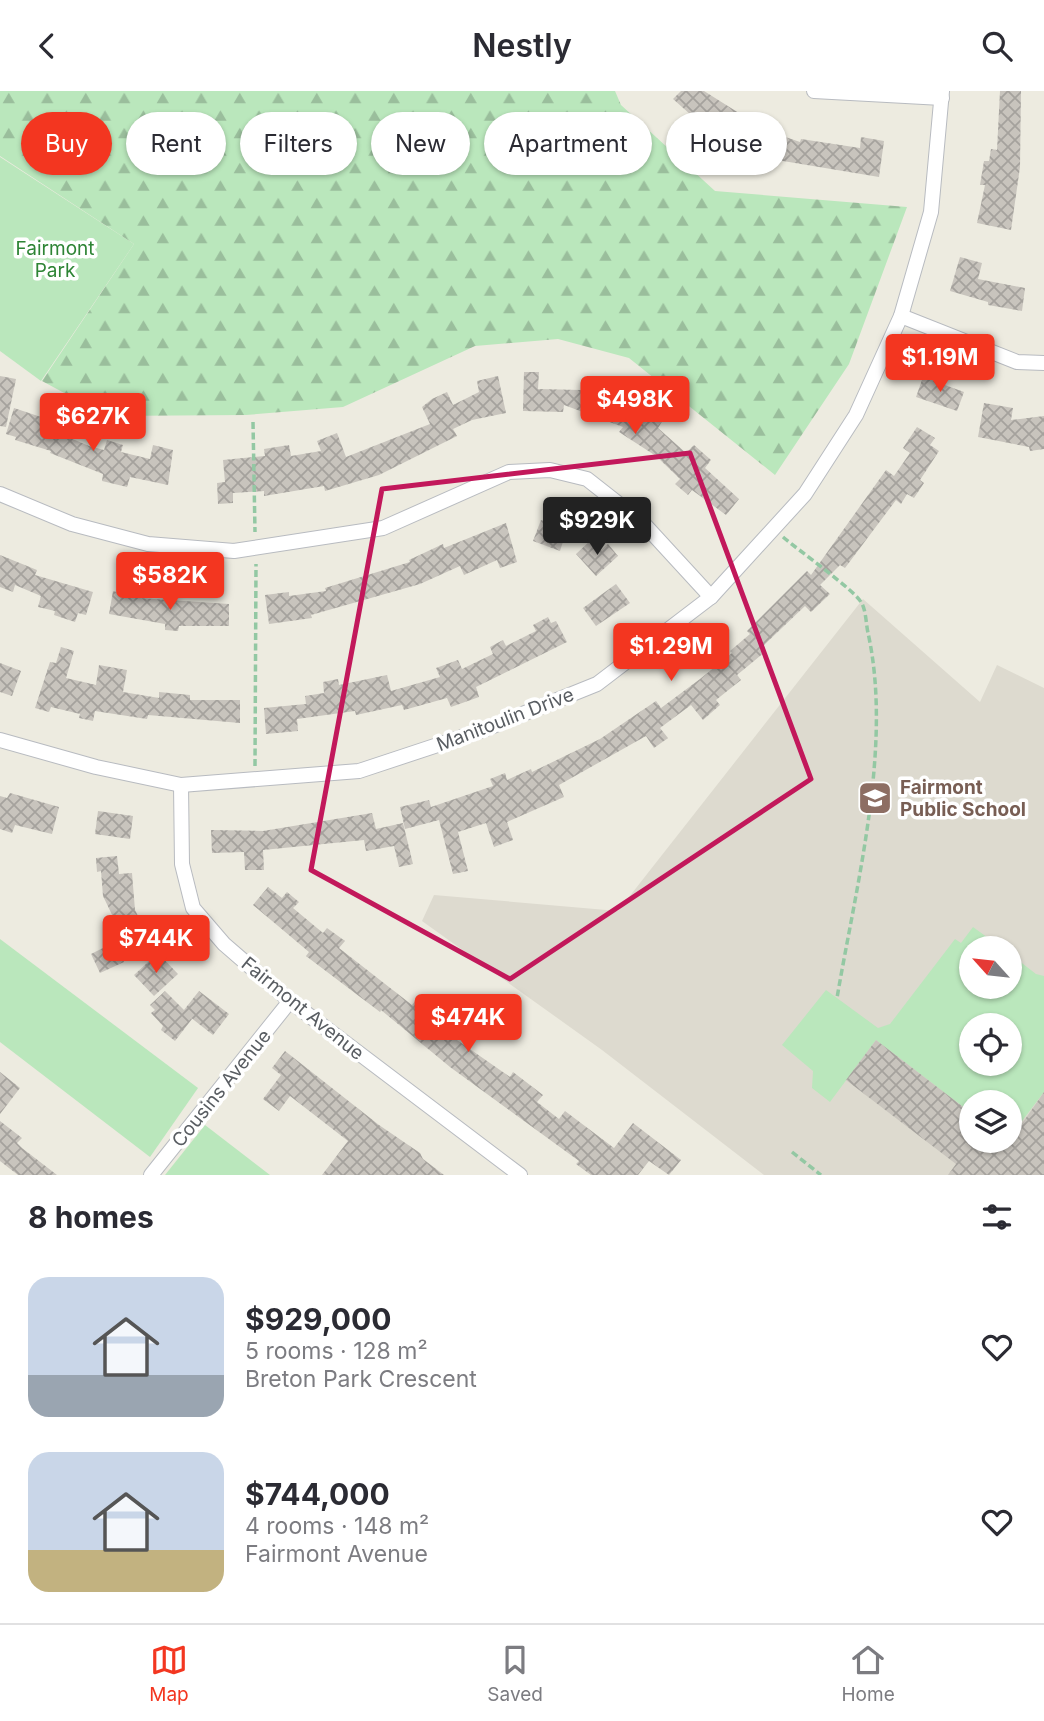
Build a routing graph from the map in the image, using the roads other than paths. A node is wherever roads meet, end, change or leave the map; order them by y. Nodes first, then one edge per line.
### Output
1 (814, 91) edge
2 (942, 94) edge
3 (901, 316) junction
4 (1044, 363) edge
5 (0, 494) edge
6 (711, 597) junction
7 (0, 740) edge
8 (181, 785) junction
9 (290, 1001) junction
10 (151, 1175) edge
11 (520, 1175) edge

1 - 2 street
2 - 3 street, Manitoulin Drive
3 - 4 street
3 - 6 street, Manitoulin Drive
5 - 6 street
6 - 8 street, Manitoulin Drive
7 - 8 street, Manitoulin Drive
8 - 9 street, Fairmont Avenue
9 - 10 street, Cousins Avenue
9 - 11 street, Fairmont Avenue

